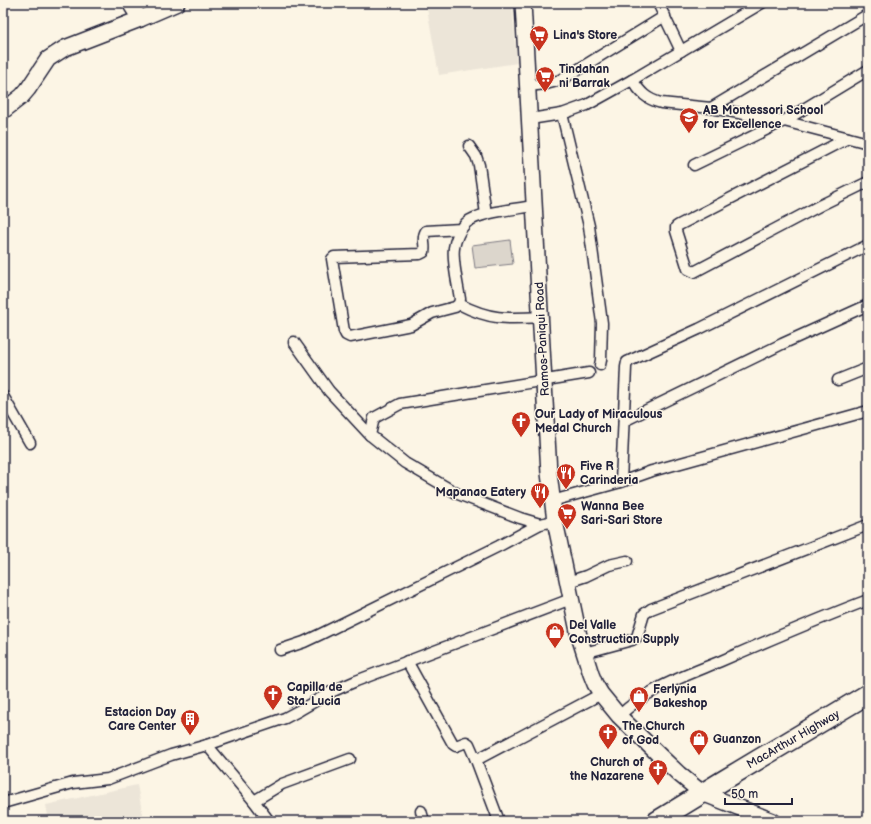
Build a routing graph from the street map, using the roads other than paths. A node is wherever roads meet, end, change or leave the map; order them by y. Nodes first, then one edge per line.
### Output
1 (130, 3) edge
2 (177, 3) edge
3 (523, 3) edge
4 (658, 3) edge
5 (762, 3) edge
6 (868, 15) edge
7 (664, 16) junction
8 (140, 19) junction
9 (681, 51) junction
10 (868, 70) edge
11 (632, 80) junction
12 (528, 86) junction
13 (711, 108) junction
14 (3, 111) edge
15 (562, 114) junction
16 (530, 119) junction
17 (784, 121) junction
18 (848, 138) junction
19 (868, 143) edge
20 (469, 146) dead end
21 (694, 165) dead end
22 (868, 182) edge
23 (534, 206) junction
24 (486, 214) junction
25 (461, 229) junction
26 (868, 245) edge
27 (459, 304) junction
28 (868, 305) edge
29 (541, 317) junction
30 (294, 342) dead end
31 (600, 365) dead end
32 (868, 368) edge
33 (589, 373) dead end
34 (545, 380) junction
35 (838, 380) dead end
36 (3, 396) edge
37 (868, 411) edge
38 (624, 421) junction
39 (370, 436) junction
40 (30, 443) dead end
41 (621, 482) junction
42 (552, 501) junction
43 (555, 521) junction
44 (540, 524) junction
45 (868, 525) edge
46 (626, 561) dead end
47 (568, 582) junction
48 (572, 599) junction
49 (868, 600) edge
50 (280, 650) dead end
51 (584, 653) junction
52 (407, 661) junction
53 (601, 694) junction
54 (868, 694) edge
55 (619, 716) junction
56 (208, 745) junction
57 (350, 759) dead end
58 (476, 760) junction
59 (702, 793) junction
60 (254, 800) junction
61 (3, 803) edge
62 (421, 810) dead end
63 (768, 820) edge
64 (269, 821) edge
65 (424, 821) edge
66 (499, 821) edge
67 (656, 821) edge

1 - 8 main road
2 - 8 main road
3 - 12 main road, Ramos-Paniqui Road
4 - 7 street
5 - 9 street
6 - 13 street
7 - 9 street
7 - 12 street
8 - 14 main road
9 - 11 street
10 - 17 street
11 - 13 street
11 - 15 street
12 - 16 main road, Ramos-Paniqui Road
13 - 17 street
15 - 16 street
15 - 31 street
16 - 23 main road, Ramos-Paniqui Road
17 - 18 street
17 - 21 street
18 - 19 street
18 - 22 street
20 - 24 street
23 - 24 street
23 - 29 main road, Ramos-Paniqui Road
24 - 25 street
25 - 27 street
25 - 27 street
26 - 38 street
27 - 29 street
28 - 38 street
29 - 34 main road, Ramos-Paniqui Road
30 - 39 street
32 - 35 street
33 - 34 street
34 - 39 street
34 - 42 main road, Ramos-Paniqui Road
36 - 40 street
37 - 41 street
38 - 41 street
39 - 44 street
41 - 42 street
42 - 43 main road, Ramos-Paniqui Road
43 - 44 street
43 - 47 main road, Ramos-Paniqui Road
44 - 50 street
45 - 51 street
46 - 47 street
47 - 48 main road, Ramos-Paniqui Road
48 - 51 main road, Ramos-Paniqui Road
48 - 52 street
49 - 55 street
51 - 53 main road, Ramos-Paniqui Road
52 - 56 street
52 - 58 street
53 - 55 main road, Ramos-Paniqui Road
53 - 58 street
54 - 59 highway, MacArthur Highway
55 - 59 main road, Ramos-Paniqui Road
56 - 60 street
56 - 61 street
57 - 60 street
58 - 66 street
59 - 63 main road, Ramos-Paniqui Road
59 - 67 highway, MacArthur Highway
60 - 64 street
62 - 65 street

